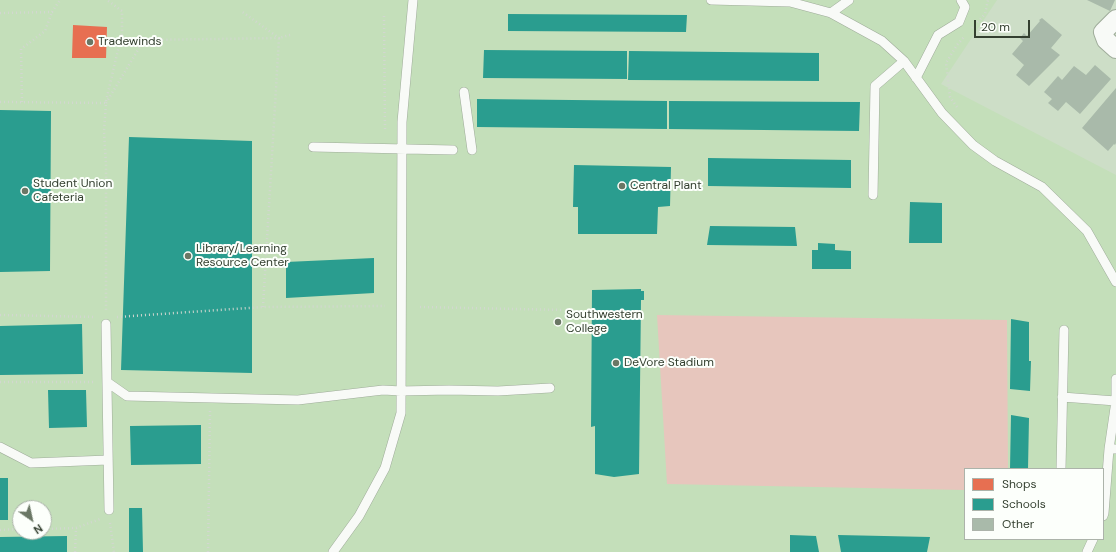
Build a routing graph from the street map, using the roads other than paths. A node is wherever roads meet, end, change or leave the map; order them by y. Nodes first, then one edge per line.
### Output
1 (413, 0) edge
2 (711, 0) edge
3 (849, 0) edge
4 (961, 0) edge
5 (831, 13) junction
6 (1116, 20) edge
7 (1116, 50) edge
8 (904, 61) junction
9 (916, 78) junction
10 (464, 92) dead end
11 (313, 147) dead end
12 (402, 149) junction
13 (453, 150) dead end
14 (472, 150) dead end
15 (873, 194) dead end
16 (1116, 282) edge
17 (106, 324) dead end
18 (1064, 330) dead end
19 (1116, 379) edge
20 (107, 382) junction
21 (550, 388) dead end
22 (401, 392) junction
23 (1062, 397) junction
24 (1116, 401) edge
25 (0, 447) edge
26 (1113, 449) edge
27 (108, 460) junction
28 (1061, 468) edge
29 (109, 513) road end
30 (1104, 513) edge
31 (1093, 540) edge
32 (333, 552) edge
33 (1087, 552) edge

1 - 12 lane
2 - 5 lane
3 - 5 lane
4 - 9 lane
5 - 8 lane
6 - 7 street
8 - 9 lane
8 - 15 lane
9 - 16 lane
10 - 14 lane
11 - 12 lane
12 - 13 lane
12 - 22 lane
17 - 20 lane
18 - 23 lane
19 - 24 lane
20 - 22 lane
20 - 27 lane
21 - 22 lane
22 - 32 lane
23 - 24 lane
23 - 28 lane
24 - 26 lane
25 - 27 lane
26 - 30 lane
27 - 29 lane
31 - 33 lane

